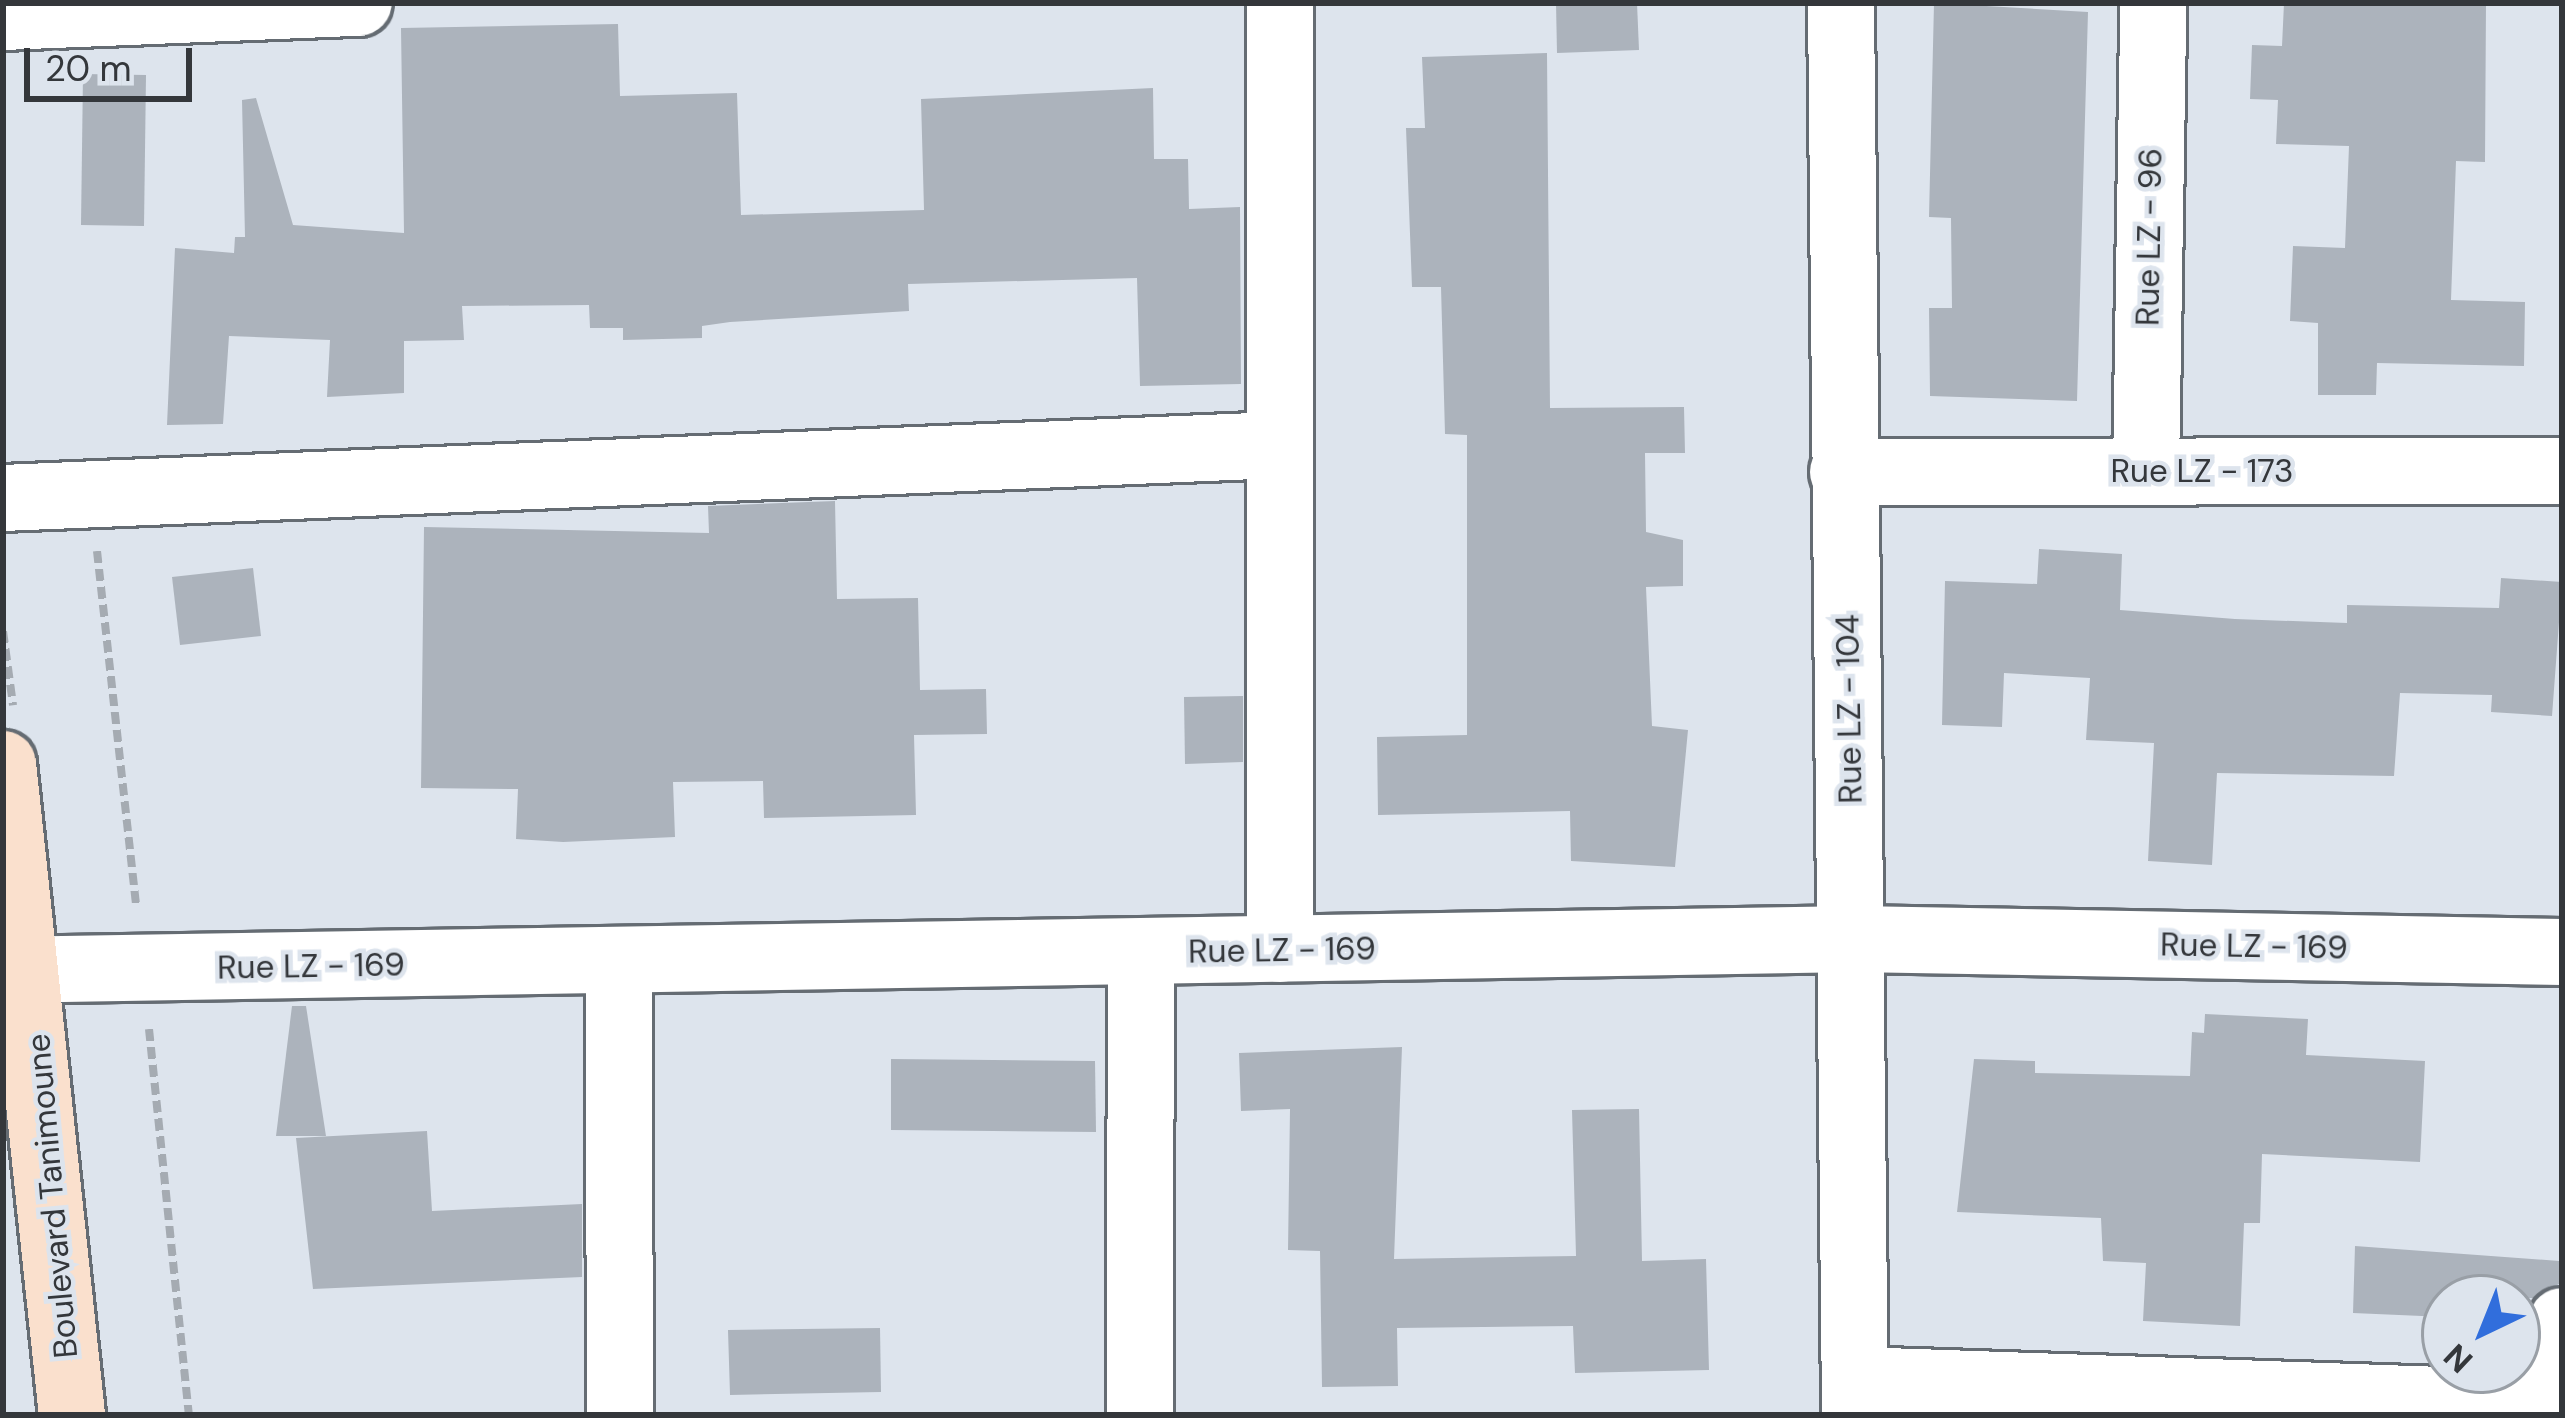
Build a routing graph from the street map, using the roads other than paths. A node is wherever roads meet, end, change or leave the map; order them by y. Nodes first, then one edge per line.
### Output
1 (359, 3) edge
2 (1280, 3) edge
3 (1840, 3) edge
4 (2152, 3) edge
5 (3, 17) edge
6 (1279, 445) junction
7 (2146, 471) junction
8 (2562, 471) edge
9 (1843, 472) junction
10 (3, 498) edge
11 (3, 764) edge
12 (1855, 939) junction
13 (1280, 950) junction
14 (2562, 952) edge
15 (1141, 953) junction
16 (620, 961) junction
17 (17, 971) edge
18 (2562, 1321) edge
19 (1856, 1397) edge
20 (2557, 1410) edge
21 (72, 1415) edge
22 (620, 1415) edge
23 (1140, 1415) edge

1 - 5 street
2 - 6 street
3 - 9 street, Rue LZ - 104
4 - 7 street, Rue LZ - 96
6 - 10 street
6 - 13 street
7 - 8 street, Rue LZ - 173
7 - 9 street, Rue LZ - 173
9 - 12 street, Rue LZ - 104
11 - 17 main road, Boulevard Tanimoune
12 - 13 street, Rue LZ - 169
12 - 14 street, Rue LZ - 169
12 - 19 street, Rue LZ - 104
13 - 15 street, Rue LZ - 169
15 - 16 street, Rue LZ - 169
15 - 23 street
16 - 17 street, Rue LZ - 169
16 - 22 street
17 - 21 main road, Boulevard Tanimoune
18 - 20 street
19 - 20 street

